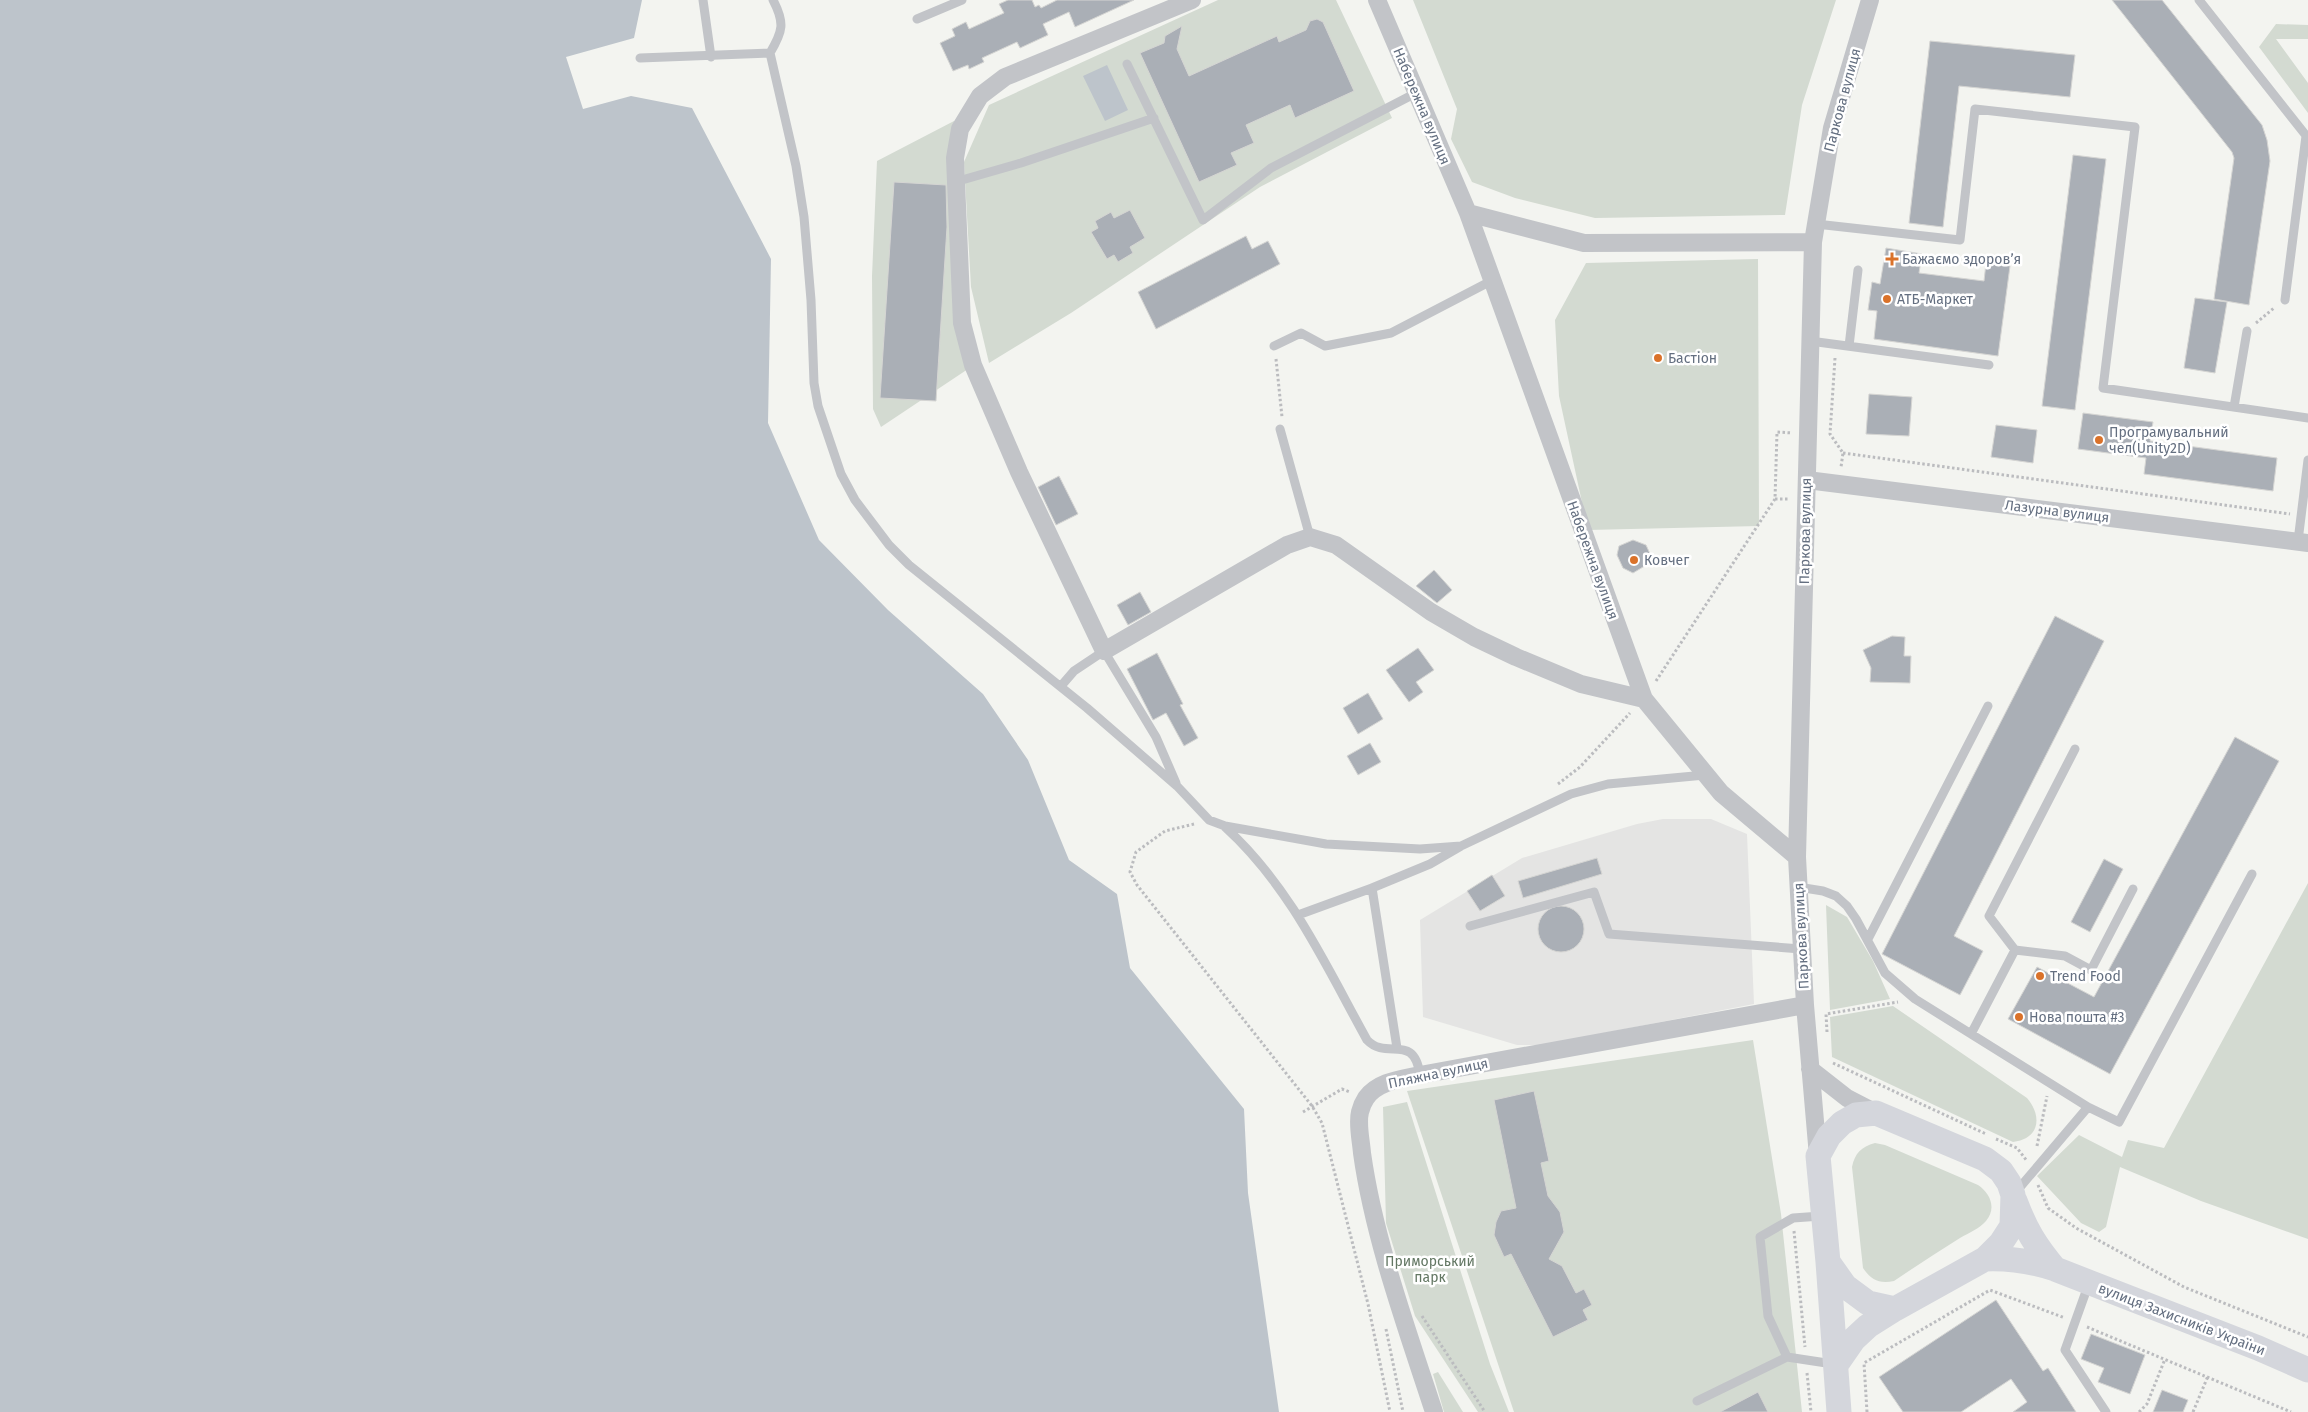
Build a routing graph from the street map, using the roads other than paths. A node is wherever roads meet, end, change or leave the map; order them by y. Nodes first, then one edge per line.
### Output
1 (703, 0) edge
2 (773, 0) edge
3 (962, 0) edge
4 (1192, 0) edge
5 (1377, 0) edge
6 (1870, 0) edge
7 (2198, 0) edge
8 (917, 20) dead end
9 (770, 53) junction
10 (711, 57) junction
11 (640, 58) dead end
12 (1127, 64) dead end
13 (1416, 94) junction
14 (1154, 118) junction
15 (2307, 137) edge
16 (955, 182) junction
17 (1468, 213) junction
18 (1816, 224) junction
19 (1813, 242) junction
20 (1858, 270) dead end
21 (1491, 281) junction
22 (2285, 300) road end
23 (2247, 331) road end
24 (1810, 341) junction
25 (1274, 346) road end
26 (1849, 346) junction
27 (1989, 365) dead end
28 (2234, 407) junction
29 (2308, 418) edge
30 (1280, 429) road end
31 (2308, 460) edge
32 (1807, 480) junction
33 (1310, 537) junction
34 (2303, 542) edge
35 (1104, 651) junction
36 (1061, 686) junction
37 (1644, 699) junction
38 (1988, 706) dead end
39 (2075, 749) dead end
40 (1705, 775) junction
41 (1178, 786) junction
42 (1225, 826) junction
43 (1461, 846) junction
44 (1797, 857) junction
45 (2252, 874) dead end
46 (1798, 887) junction
47 (1372, 888) junction
48 (2133, 889) dead end
49 (1298, 915) junction
50 (1470, 926) dead end
51 (1868, 939) junction
52 (1802, 949) junction
53 (2014, 950) junction
54 (1805, 1005) junction
55 (1971, 1034) junction
56 (1397, 1048) junction
57 (1810, 1069) junction
58 (1420, 1075) junction
59 (2088, 1107) junction
60 (1876, 1113) junction
61 (1818, 1156) junction
62 (2013, 1195) junction
63 (1824, 1216) junction
64 (1985, 1259) junction
65 (1828, 1262) junction
66 (2055, 1269) junction
67 (2089, 1283) junction
68 (1895, 1309) junction
69 (1787, 1356) junction
70 (1836, 1365) junction
71 (2308, 1370) edge
72 (1697, 1401) dead end
73 (1434, 1412) edge
74 (1839, 1412) edge
75 (2106, 1412) edge

1 - 10 lane
2 - 9 lane
3 - 8 lane
4 - 16 street
5 - 13 street, Набережна вулиця
6 - 18 street, Паркова вулиця
7 - 15 lane
9 - 10 lane
9 - 36 lane
10 - 11 lane
12 - 14 lane
13 - 14 lane
13 - 17 street, Набережна вулиця
14 - 16 lane
15 - 22 lane
16 - 35 street
17 - 19 street
17 - 21 street, Набережна вулиця
18 - 19 street, Паркова вулиця
18 - 28 lane
19 - 24 street, Паркова вулиця
20 - 26 lane
21 - 25 lane
21 - 37 street, Набережна вулиця
23 - 28 lane
24 - 26 lane
24 - 32 street, Паркова вулиця
26 - 27 lane
28 - 29 lane
30 - 33 lane
31 - 34 lane
32 - 34 street, Лазурна вулиця
32 - 44 street, Паркова вулиця
33 - 35 street
33 - 37 street
35 - 36 lane
35 - 41 lane
36 - 41 lane
37 - 40 street, Набережна вулиця
38 - 51 lane
39 - 53 lane
40 - 43 lane
40 - 44 street, Набережна вулиця
41 - 42 lane
42 - 43 lane
42 - 49 lane
43 - 47 lane
44 - 46 street, Паркова вулиця
45 - 59 lane
46 - 51 lane
46 - 52 street, Паркова вулиця
47 - 49 lane
47 - 56 lane
48 - 53 lane
49 - 56 lane
50 - 52 lane
51 - 55 lane
52 - 54 street, Паркова вулиця
53 - 55 lane
54 - 57 street, Паркова вулиця
54 - 58 street, Пляжна вулиця
55 - 59 lane
56 - 58 lane
57 - 60 street
57 - 61 street, Паркова вулиця
58 - 73 street, Пляжна вулиця
59 - 62 lane
60 - 61 street
60 - 62 street
61 - 63 street
62 - 64 street
62 - 66 street
63 - 65 street
63 - 69 lane
64 - 66 street, вулиця Захисників України
64 - 68 street
65 - 68 street
65 - 70 street
66 - 67 street, вулиця Захисників України
67 - 71 street, вулиця Захисників України
67 - 75 lane
68 - 70 street
69 - 70 lane
69 - 72 lane
70 - 74 street

